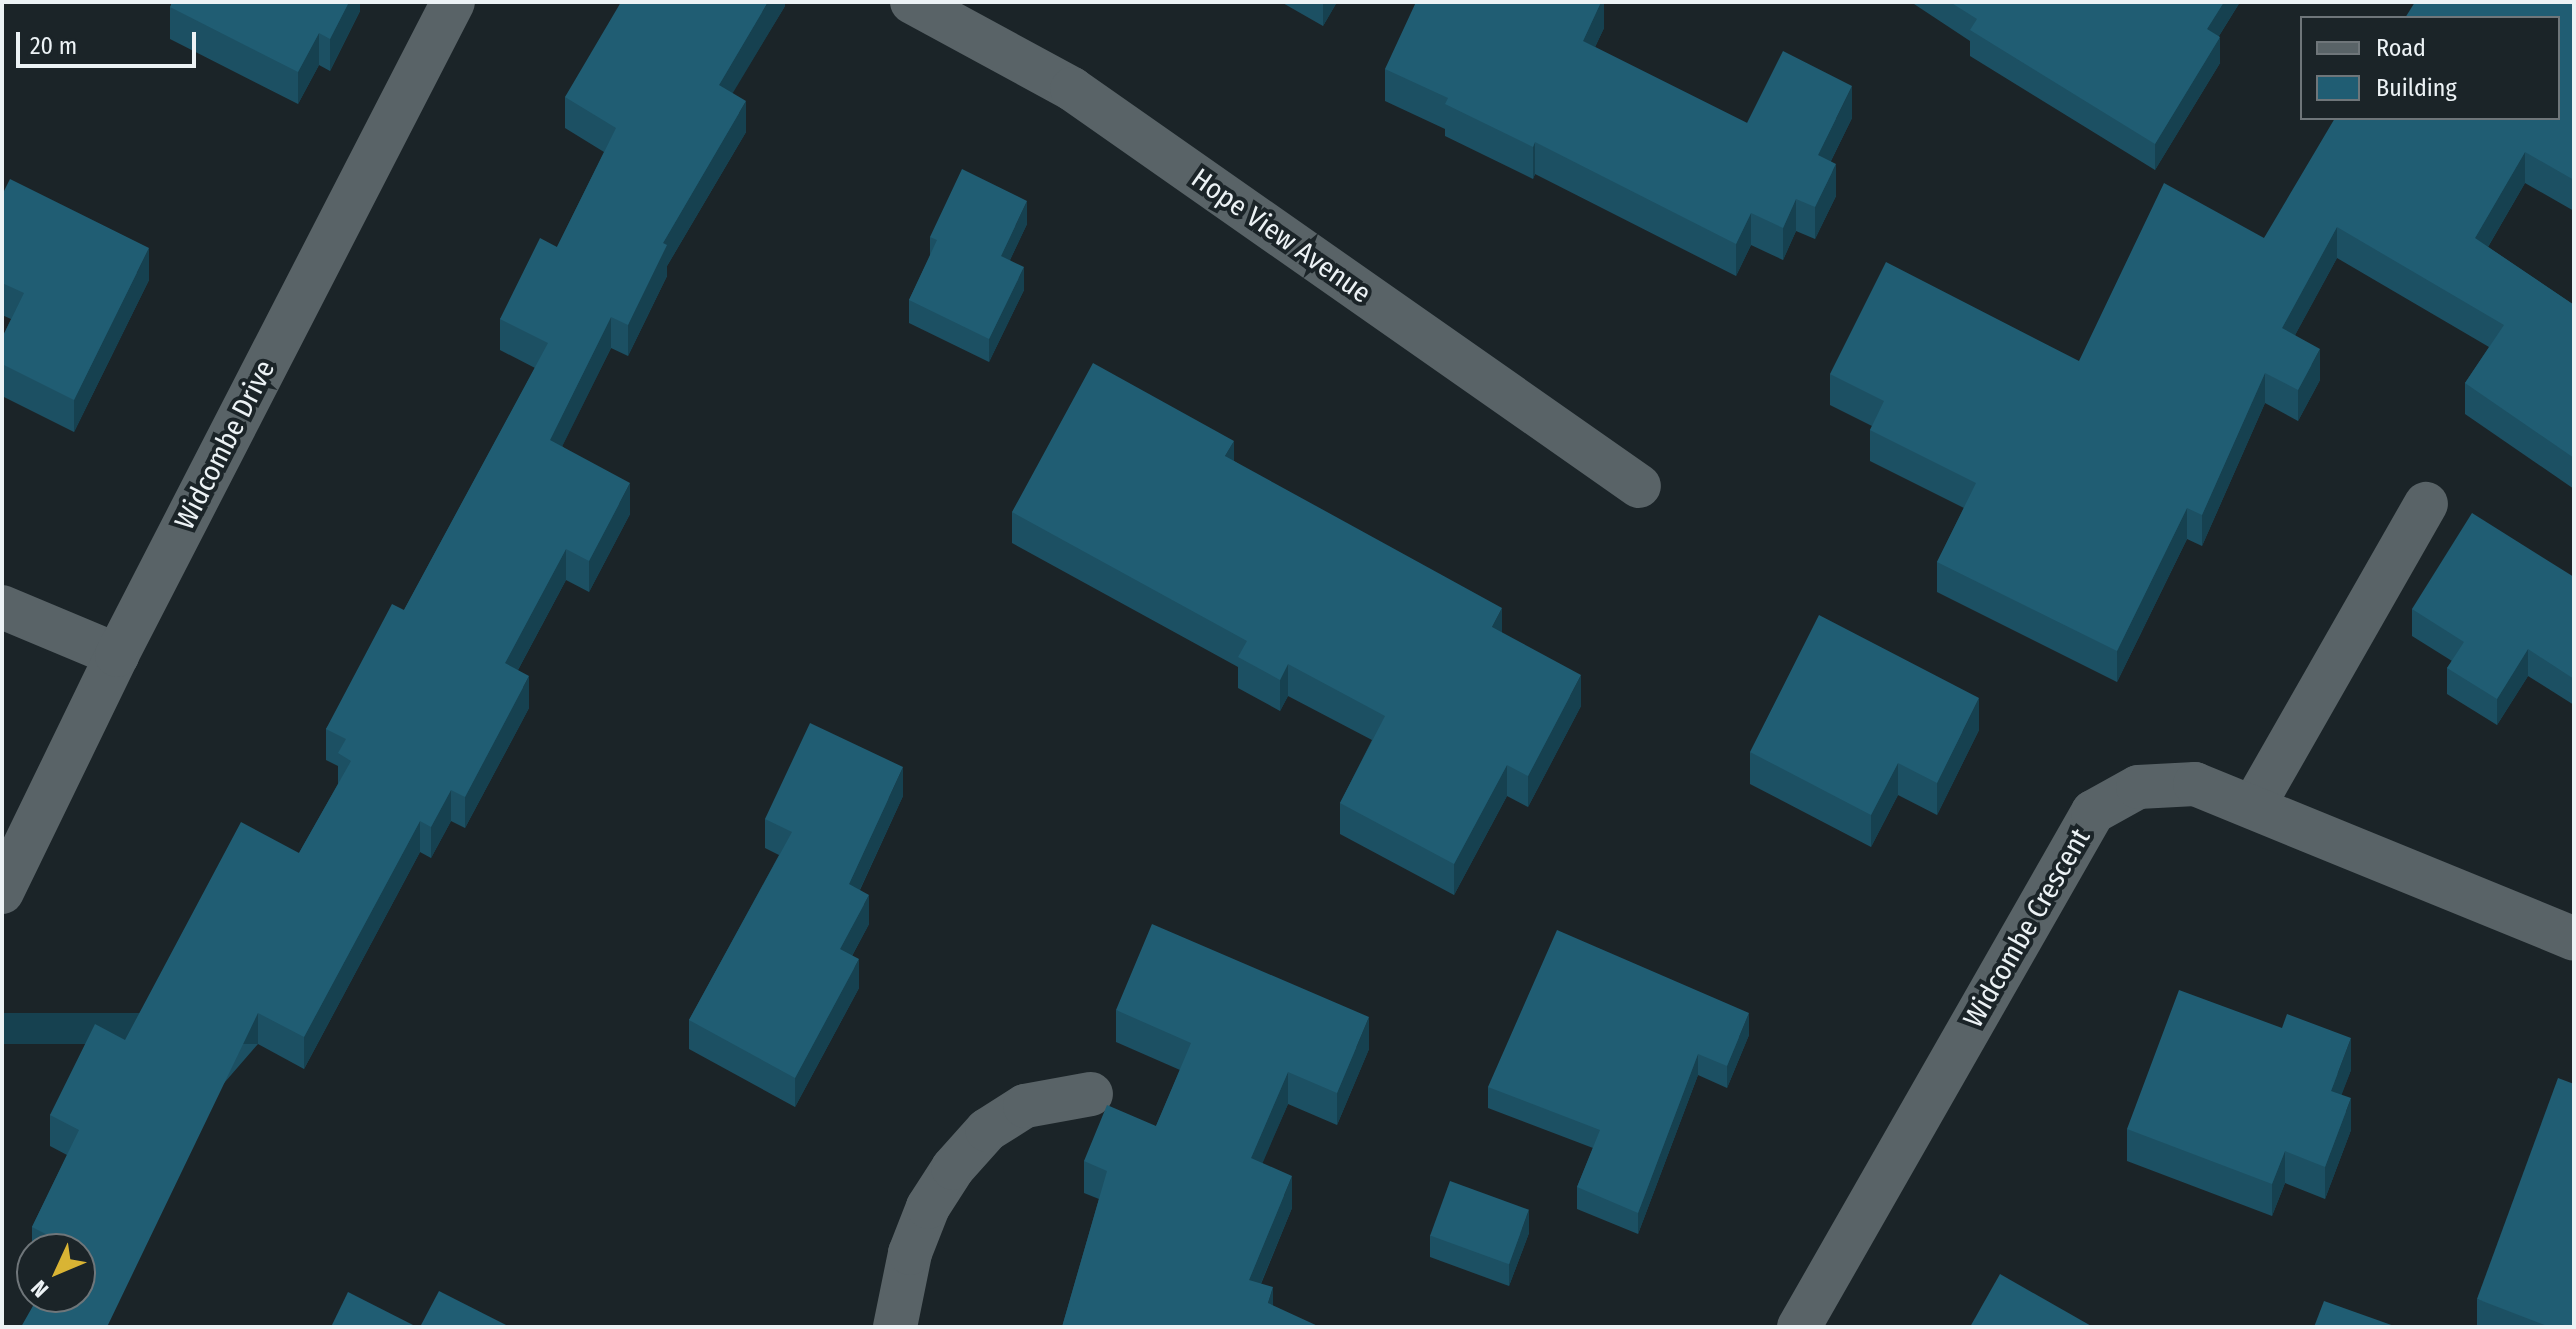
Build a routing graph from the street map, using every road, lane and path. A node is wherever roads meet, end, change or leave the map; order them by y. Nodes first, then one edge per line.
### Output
1 (453, 2) edge
2 (912, 2) edge
3 (1639, 486) dead end
4 (2426, 504) dead end
5 (2, 607) edge
6 (117, 655) junction
7 (2253, 807) junction
8 (2, 892) edge
9 (2574, 939) edge
10 (1091, 1094) dead end
11 (895, 1327) edge
12 (1799, 1327) edge

1 - 6 street, Widcombe Drive
2 - 3 street, Hope View Avenue
4 - 7 street
5 - 6 street
6 - 8 street, Widcombe Drive
7 - 9 street, Widcombe Crescent
7 - 12 street, Widcombe Crescent
10 - 11 street

